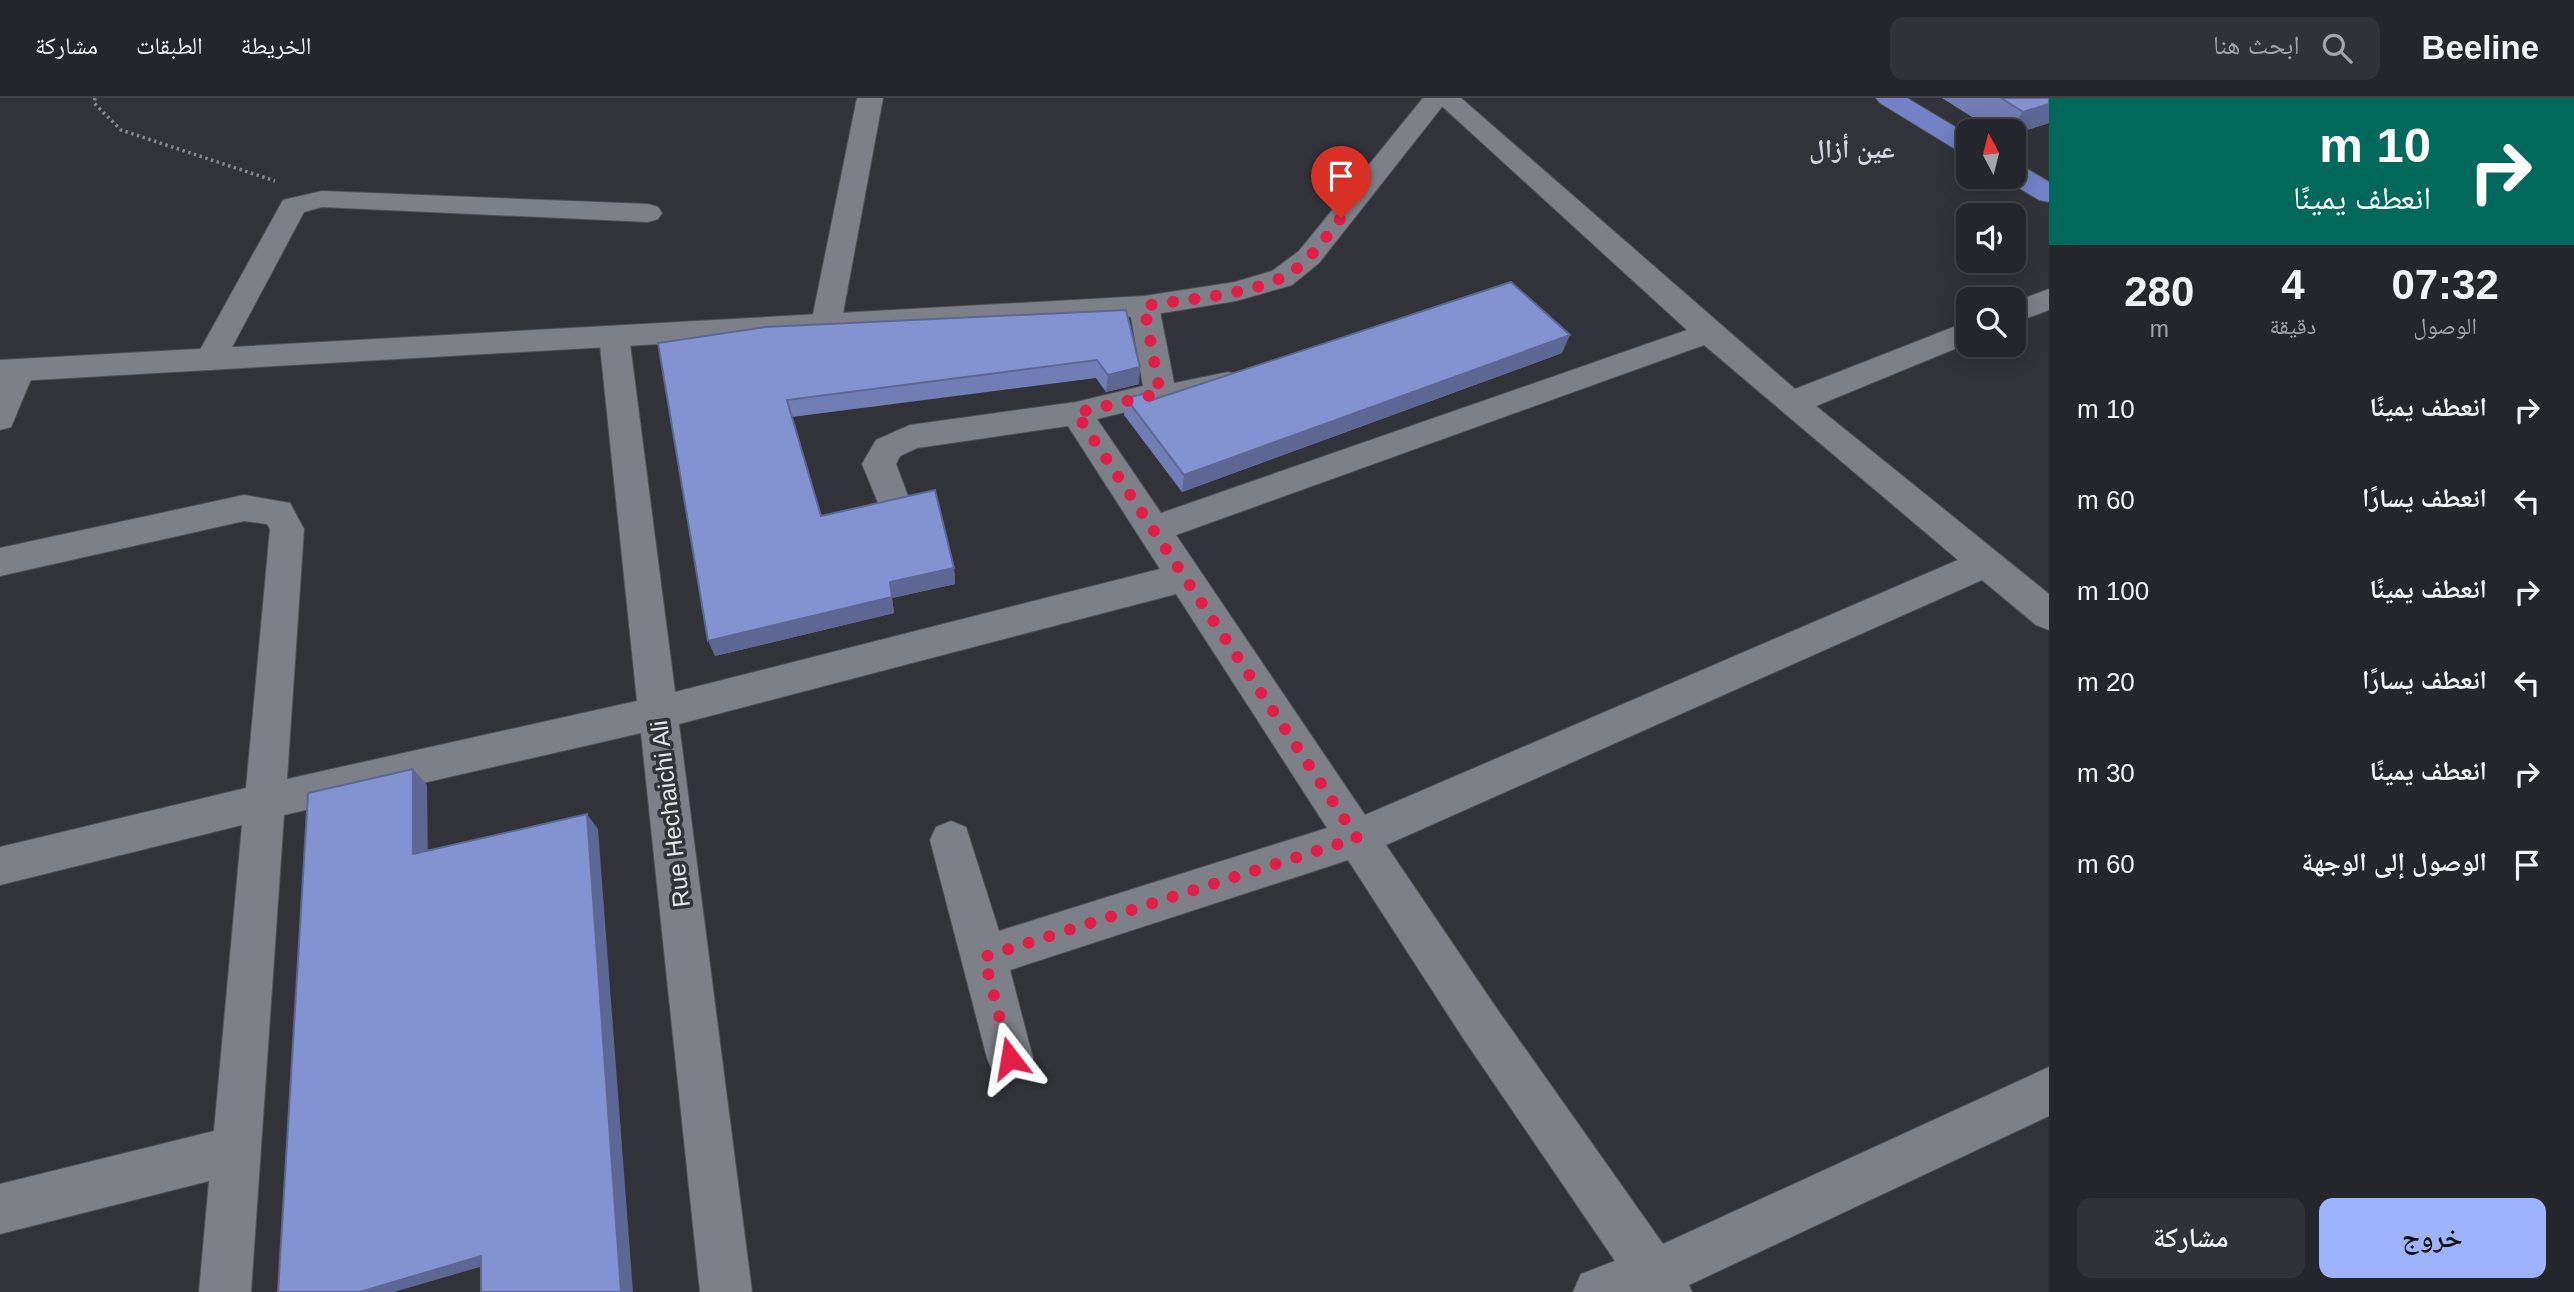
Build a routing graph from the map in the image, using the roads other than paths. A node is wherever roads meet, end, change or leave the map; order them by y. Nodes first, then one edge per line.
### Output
1 (870, 98) edge
2 (1436, 98) edge
3 (1446, 98) edge
4 (1889, 98) edge
5 (1956, 138) edge
6 (2026, 180) edge
7 (2049, 194) edge
8 (648, 213) dead end
9 (2049, 299) edge
10 (1144, 306) junction
11 (2026, 308) edge
12 (826, 324) junction
13 (1708, 333) junction
14 (1956, 336) edge
15 (614, 337) junction
16 (211, 359) junction
17 (9, 371) edge
18 (1246, 375) edge
19 (1160, 393) junction
20 (1791, 403) junction
21 (1076, 413) junction
22 (0, 419) edge
23 (891, 496) dead end
24 (1154, 529) junction
25 (0, 562) edge
26 (1986, 563) junction
27 (1186, 577) junction
28 (2035, 584) edge
29 (2049, 615) edge
30 (658, 713) junction
31 (264, 802) junction
32 (1357, 838) junction
33 (951, 840) dead end
34 (0, 866) edge
35 (984, 957) junction
36 (1010, 1058) dead end
37 (2049, 1091) edge
38 (236, 1150) junction
39 (0, 1209) edge
40 (1660, 1283) edge
41 (225, 1292) edge
42 (726, 1292) edge
43 (1599, 1292) edge

1 - 12 street
2 - 10 street
3 - 13 street
4 - 5 main road
6 - 7 main road
8 - 16 street
9 - 11 street
10 - 12 street
10 - 19 street
12 - 15 street
13 - 20 street
13 - 24 street
14 - 20 street
15 - 16 street
15 - 30 street, Rue Hechaichi Ali
16 - 17 street
17 - 22 street
18 - 19 lane
19 - 21 street
20 - 26 street
21 - 23 street
21 - 24 street
24 - 27 street
25 - 31 street
26 - 28 street
26 - 32 street
27 - 30 street
27 - 32 street
28 - 29 street
30 - 31 street
30 - 42 street, Rue Hechaichi Ali
31 - 34 street
31 - 38 street
32 - 35 street
32 - 40 street
33 - 35 street
35 - 36 street
37 - 40 street
38 - 39 street
38 - 41 street
40 - 43 street

